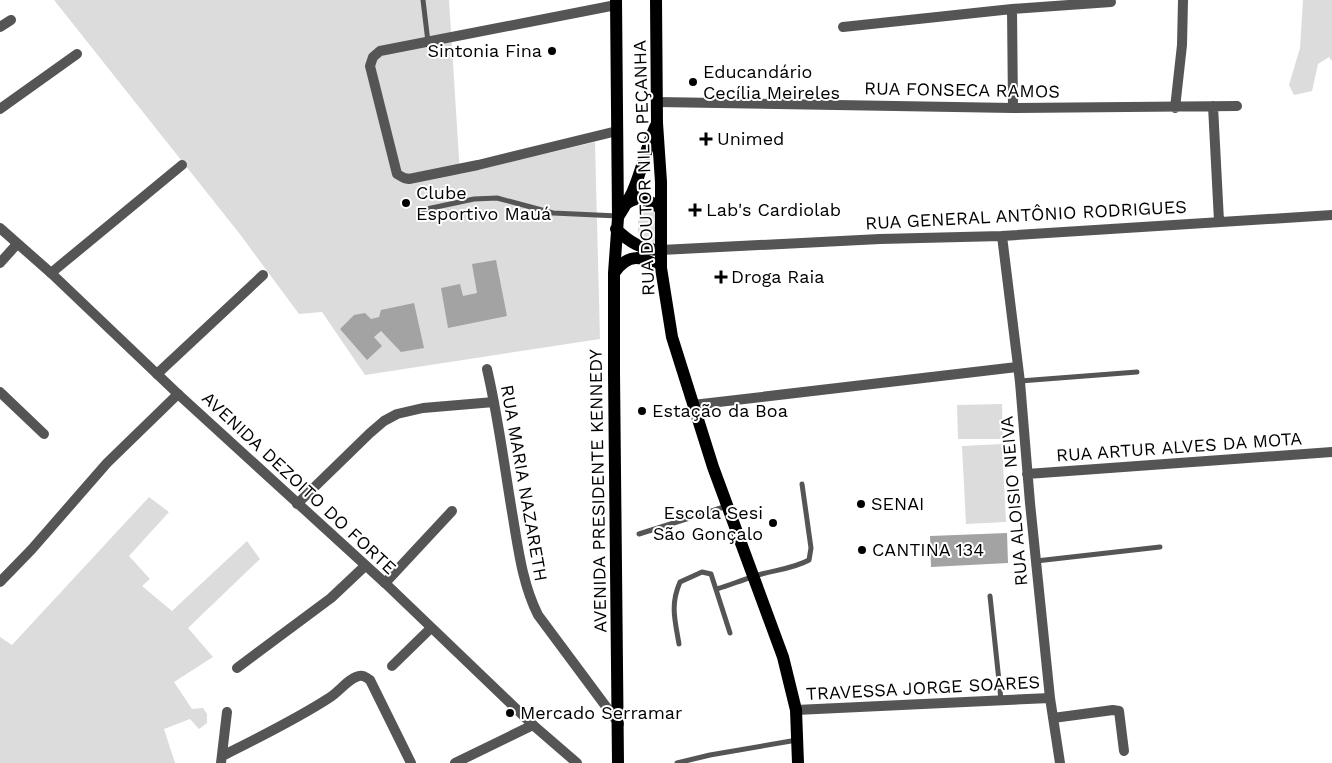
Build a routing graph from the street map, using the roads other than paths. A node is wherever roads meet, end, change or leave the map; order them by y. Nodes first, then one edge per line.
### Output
1 (423, 0) edge
2 (656, 0) edge
3 (1183, 0) edge
4 (1110, 2) dead end
5 (616, 3) edge
6 (1012, 9) junction
7 (11, 20) dead end
8 (0, 27) edge
9 (843, 27) dead end
10 (428, 42) junction
11 (77, 54) dead end
12 (657, 102) junction
13 (1213, 106) junction
14 (1237, 106) dead end
15 (1013, 108) junction
16 (1175, 108) junction
17 (0, 109) edge
18 (657, 123) junction
19 (617, 131) junction
20 (182, 166) dead end
21 (626, 204) junction
22 (661, 209) junction
23 (422, 210) dead end
24 (1332, 216) edge
25 (617, 221) junction
26 (1219, 221) junction
27 (0, 228) edge
28 (1002, 236) junction
29 (17, 244) junction
30 (661, 250) junction
31 (0, 263) edge
32 (661, 268) junction
33 (614, 272) junction
34 (51, 273) junction
35 (263, 275) dead end
36 (1018, 367) junction
37 (487, 369) dead end
38 (1137, 372) dead end
39 (157, 374) junction
40 (1020, 382) junction
41 (0, 392) edge
42 (178, 394) junction
43 (494, 402) junction
44 (693, 404) junction
45 (44, 434) dead end
46 (1332, 452) edge
47 (1027, 474) junction
48 (802, 484) dead end
49 (297, 504) junction
50 (728, 506) junction
51 (452, 511) dead end
52 (639, 534) dead end
53 (1160, 547) dead end
54 (1036, 561) junction
55 (365, 566) junction
56 (753, 576) junction
57 (0, 582) edge
58 (385, 583) junction
59 (717, 589) junction
60 (990, 596) dead end
61 (431, 628) junction
62 (730, 633) dead end
63 (679, 644) dead end
64 (392, 666) dead end
65 (237, 668) dead end
66 (1050, 698) junction
67 (1001, 700) junction
68 (796, 710) junction
69 (228, 712) dead end
70 (1053, 718) junction
71 (619, 724) junction
72 (532, 726) junction
73 (798, 740) junction
74 (1124, 751) dead end
75 (222, 759) edge
76 (412, 763) edge
77 (456, 763) edge
78 (577, 763) edge
79 (618, 763) edge
80 (677, 763) edge
81 (798, 763) edge
82 (1060, 763) edge

1 - 10 lane
2 - 12 main road, RUA DOUTOR NILO PEÇANHA
3 - 16 street
4 - 6 street
5 - 10 street
5 - 19 main road, AVENIDA PRESIDENTE KENNEDY
6 - 9 street
6 - 15 street
7 - 8 street
10 - 19 street
11 - 17 street
12 - 15 street, RUA FONSECA RAMOS
12 - 18 main road, RUA DOUTOR NILO PEÇANHA
13 - 14 street, RUA FONSECA RAMOS
13 - 16 street, RUA FONSECA RAMOS
13 - 26 street
15 - 16 street, RUA FONSECA RAMOS
18 - 21 main road, AVENIDA PRESIDENTE KENNEDY
18 - 22 main road, RUA DOUTOR NILO PEÇANHA
19 - 25 main road, AVENIDA PRESIDENTE KENNEDY
20 - 34 street
21 - 22 main road
21 - 25 main road, AVENIDA PRESIDENTE KENNEDY
22 - 30 main road, RUA DOUTOR NILO PEÇANHA
23 - 25 lane
24 - 26 street, RUA GENERAL ANTÔNIO RODRIGUES
25 - 30 main road
25 - 33 main road, AVENIDA PRESIDENTE KENNEDY
26 - 28 street, RUA GENERAL ANTÔNIO RODRIGUES
27 - 29 street, AVENIDA DEZOITO DO FORTE
28 - 30 street, RUA GENERAL ANTÔNIO RODRIGUES
28 - 36 street, RUA ALOISIO NEIVA
29 - 31 street
29 - 34 street, AVENIDA DEZOITO DO FORTE
30 - 32 main road, RUA DOUTOR NILO PEÇANHA
32 - 33 main road
32 - 44 main road, RUA DOUTOR NILO PEÇANHA
33 - 71 main road, AVENIDA PRESIDENTE KENNEDY
34 - 39 street, AVENIDA DEZOITO DO FORTE
35 - 39 street
36 - 40 street, RUA ALOISIO NEIVA
36 - 44 street
37 - 43 street, RUA MARIA NAZARETH
38 - 40 lane
39 - 42 street, AVENIDA DEZOITO DO FORTE
40 - 47 street, RUA ALOISIO NEIVA
41 - 45 street
42 - 49 street, AVENIDA DEZOITO DO FORTE
42 - 57 street
43 - 49 street
43 - 71 street, RUA MARIA NAZARETH
44 - 50 main road, RUA DOUTOR NILO PEÇANHA
46 - 47 street, RUA ARTUR ALVES DA MOTA
47 - 54 street, RUA ALOISIO NEIVA
48 - 56 lane
49 - 55 street, AVENIDA DEZOITO DO FORTE
50 - 52 lane
50 - 56 main road, RUA DOUTOR NILO PEÇANHA
51 - 58 street
53 - 54 lane
54 - 66 street, RUA ALOISIO NEIVA
55 - 58 street, AVENIDA DEZOITO DO FORTE
55 - 65 street
56 - 59 lane
56 - 68 main road, RUA DOUTOR NILO PEÇANHA
58 - 61 street, AVENIDA DEZOITO DO FORTE
59 - 62 lane
59 - 63 lane
60 - 67 lane
61 - 64 street
61 - 72 street, AVENIDA DEZOITO DO FORTE
66 - 67 street, TRAVESSA JORGE SOARES
66 - 70 street, RUA ALOISIO NEIVA
67 - 68 street, TRAVESSA JORGE SOARES
68 - 73 main road, RUA DOUTOR NILO PEÇANHA
69 - 75 street
70 - 74 street
70 - 82 street, RUA ALOISIO NEIVA
71 - 79 main road, AVENIDA PRESIDENTE KENNEDY
72 - 77 street
72 - 78 street, AVENIDA DEZOITO DO FORTE
73 - 80 lane
73 - 81 main road, RUA DOUTOR NILO PEÇANHA
75 - 76 street

